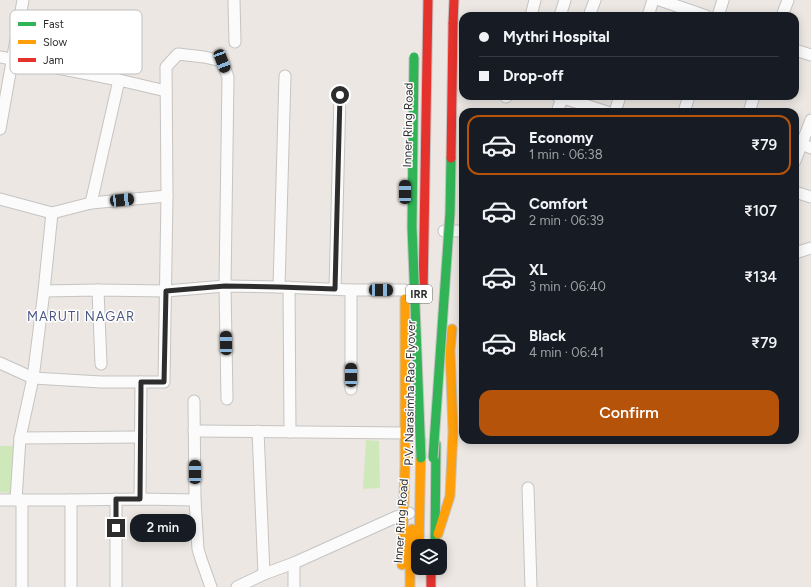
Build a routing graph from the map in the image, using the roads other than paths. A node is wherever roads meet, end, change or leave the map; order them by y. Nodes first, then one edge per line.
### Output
1 (23, 0) edge
2 (234, 0) edge
3 (423, 0) edge
4 (428, 0) edge
5 (450, 0) edge
6 (454, 0) edge
7 (463, 0) edge
8 (535, 0) edge
9 (565, 0) edge
10 (595, 0) edge
11 (654, 0) edge
12 (660, 0) edge
13 (723, 0) edge
14 (788, 0) edge
15 (21, 10) edge
16 (462, 12) edge
17 (532, 12) edge
18 (561, 12) edge
19 (590, 12) edge
20 (650, 12) edge
21 (694, 12) edge
22 (719, 12) edge
23 (784, 12) edge
24 (235, 42) dead end
25 (799, 51) edge
26 (414, 54) dead end
27 (811, 55) edge
28 (0, 57) edge
29 (10, 60) edge
30 (10, 72) edge
31 (87, 74) edge
32 (285, 76) dead end
33 (119, 80) junction
34 (166, 91) junction
35 (340, 95) dead end
36 (570, 100) edge
37 (595, 108) edge
38 (811, 120) edge
39 (0, 129) edge
40 (420, 141) junction
41 (806, 146) edge
42 (799, 156) edge
43 (799, 193) edge
44 (167, 196) junction
45 (811, 197) edge
46 (0, 199) edge
47 (91, 203) junction
48 (52, 213) junction
49 (459, 231) edge
50 (439, 232) junction
51 (459, 239) edge
52 (811, 248) edge
53 (799, 252) edge
54 (455, 269) dead end
55 (436, 284) dead end
56 (225, 286) junction
57 (284, 287) junction
58 (335, 289) junction
59 (98, 290) junction
60 (351, 290) junction
61 (405, 290) junction
62 (44, 291) junction
63 (166, 291) junction
64 (452, 320) dead end
65 (437, 350) junction
66 (450, 350) junction
67 (0, 363) edge
68 (101, 364) dead end
69 (33, 378) junction
70 (141, 382) junction
71 (351, 389) dead end
72 (227, 399) dead end
73 (194, 401) dead end
74 (194, 430) junction
75 (258, 431) junction
76 (290, 432) junction
77 (405, 433) junction
78 (141, 437) junction
79 (20, 438) junction
80 (421, 458) junction
81 (433, 458) junction
82 (528, 488) dead end
83 (116, 499) junction
84 (140, 499) junction
85 (0, 500) edge
86 (19, 500) junction
87 (71, 500) junction
88 (195, 500) junction
89 (408, 513) junction
90 (419, 539) edge
91 (434, 539) edge
92 (434, 539) edge
93 (436, 539) edge
94 (294, 563) junction
95 (264, 574) junction
96 (419, 575) edge
97 (432, 575) edge
98 (435, 575) edge
99 (22, 587) edge
100 (71, 587) edge
101 (116, 587) edge
102 (211, 587) edge
103 (236, 587) edge
104 (294, 587) edge
105 (402, 587) edge
106 (410, 587) edge
107 (419, 587) edge
108 (431, 587) edge
109 (435, 587) edge
110 (531, 587) edge

1 - 15 street
2 - 24 street
3 - 40 main road, Inner Ring Road / IRR
4 - 80 main road, P.V. Narasimha Rao Flyover, bridge
5 - 50 main road, IRR
6 - 81 main road, bridge
7 - 16 main road
8 - 17 street
9 - 18 street
10 - 19 street
11 - 20 street
12 - 21 street
13 - 22 street
14 - 23 street
25 - 27 street
26 - 80 main road, bridge
28 - 29 street
30 - 39 street
31 - 33 street
32 - 57 street
33 - 34 street
33 - 47 street
34 - 44 street
34 - 56 street
35 - 58 street
36 - 37 street
38 - 41 street
40 - 61 main road
40 - 89 main road, Inner Ring Road / IRR
41 - 42 street
43 - 45 street
44 - 47 street
44 - 63 street
46 - 48 street
47 - 48 street
48 - 62 street
49 - 50 street
50 - 65 main road, IRR
51 - 54 main road
52 - 53 street
55 - 81 main road, P.V. Narasimha Rao Flyover, bridge
56 - 57 street
56 - 63 street
56 - 72 street
57 - 58 street
57 - 76 street
58 - 60 street
59 - 62 street
59 - 63 street
59 - 68 street
60 - 61 street
60 - 71 street
61 - 77 main road
62 - 69 street
63 - 70 street
64 - 66 main road
65 - 66 street
65 - 92 main road, IRR
66 - 93 main road
67 - 69 street
69 - 70 street
69 - 79 street
70 - 78 street
73 - 74 street
74 - 75 street
74 - 88 street
75 - 76 street
75 - 95 street
76 - 77 street
77 - 89 main road
78 - 79 street
78 - 84 street
79 - 86 street
80 - 90 main road, P.V. Narasimha Rao Flyover
81 - 91 main road, P.V. Narasimha Rao Flyover
82 - 110 street
83 - 84 street
83 - 87 street
83 - 101 street
84 - 88 street
85 - 86 street
86 - 87 street
86 - 99 street
87 - 100 street
88 - 102 street
89 - 94 street
89 - 105 main road
89 - 106 main road, Inner Ring Road / IRR
94 - 95 street
94 - 104 street
95 - 103 street
96 - 107 main road
97 - 108 main road
98 - 109 main road

